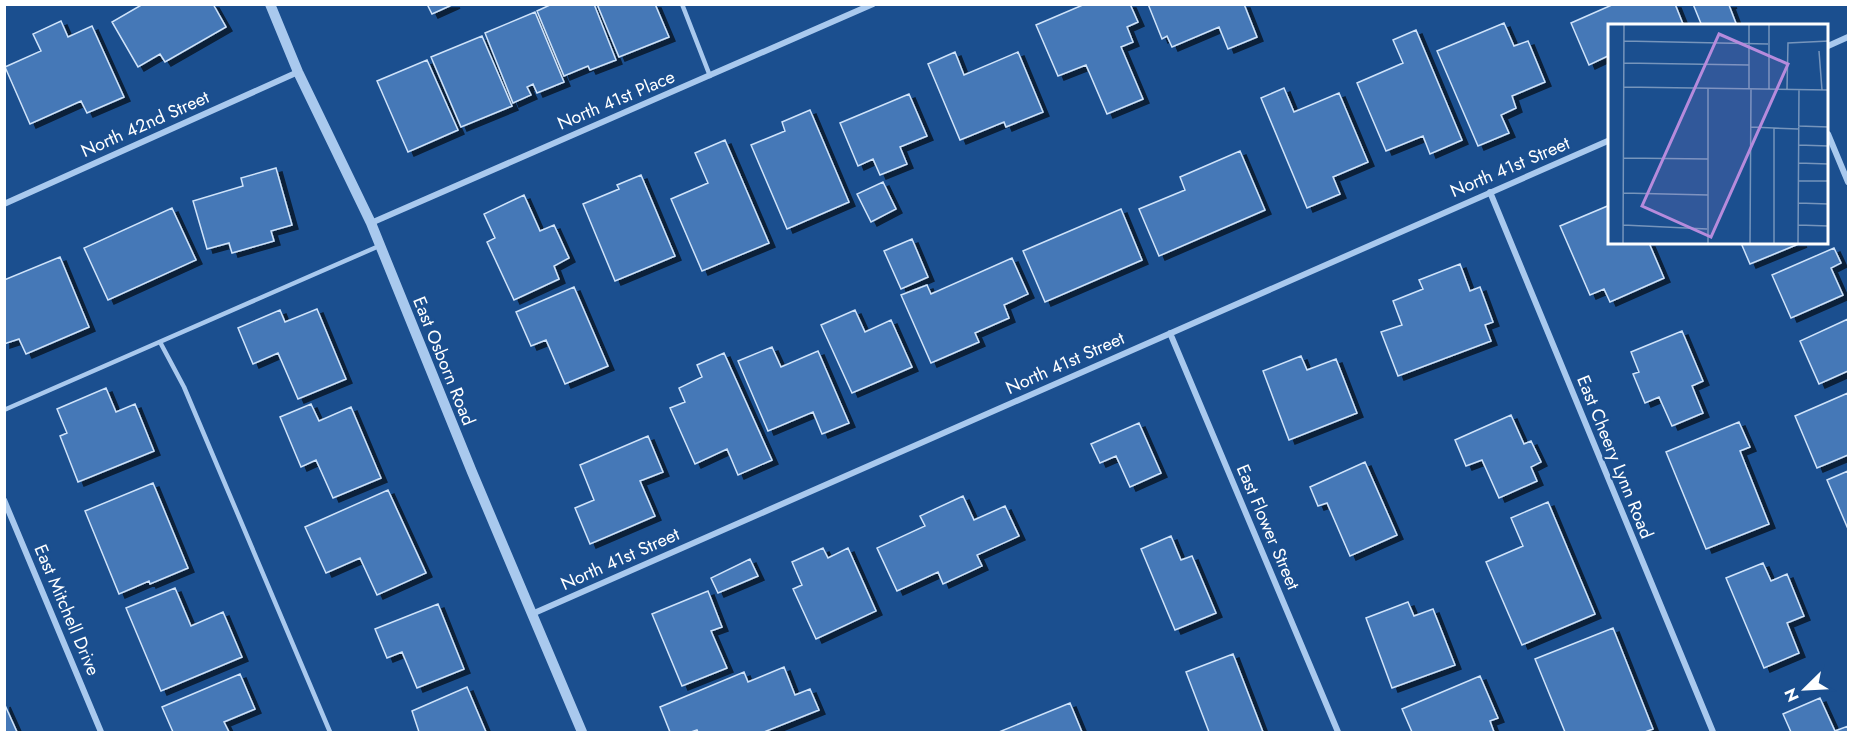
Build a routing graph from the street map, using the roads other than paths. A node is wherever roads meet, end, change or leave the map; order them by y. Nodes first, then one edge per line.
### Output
1 (270, 4) edge
2 (682, 4) edge
3 (873, 4) edge
4 (1848, 37) edge
5 (1829, 45) edge
6 (298, 72) junction
7 (710, 76) junction
8 (1829, 139) edge
9 (1608, 141) edge
10 (1848, 182) edge
11 (1490, 192) junction
12 (4, 204) edge
13 (371, 223) junction
14 (380, 246) junction
15 (1170, 333) junction
16 (160, 342) junction
17 (4, 410) edge
18 (4, 500) edge
19 (532, 614) junction
20 (101, 732) edge
21 (330, 732) edge
22 (582, 732) edge
23 (1338, 732) edge
24 (1713, 732) edge

1 - 6 street, East Osborn Road
2 - 7 lane
3 - 7 street, North 41st Place
4 - 5 street
6 - 12 street, North 42nd Street
6 - 13 street, East Osborn Road
7 - 13 street, North 41st Place
8 - 10 street
9 - 11 street, North 41st Street
11 - 15 street, North 41st Street
11 - 24 street, East Cheery Lynn Road
13 - 14 street, East Osborn Road
14 - 16 lane
14 - 19 street, East Osborn Road
15 - 19 street, North 41st Street
15 - 23 street, East Flower Street
16 - 17 lane
16 - 21 lane
18 - 20 street, East Mitchell Drive
19 - 22 street, East Osborn Road

